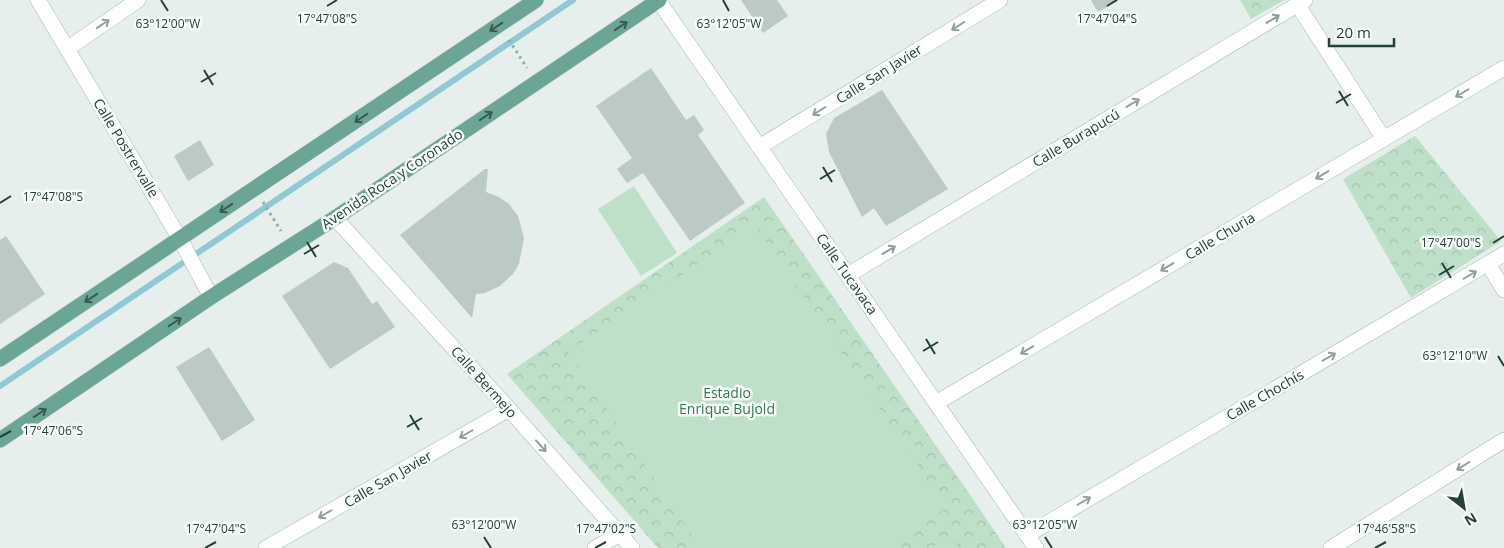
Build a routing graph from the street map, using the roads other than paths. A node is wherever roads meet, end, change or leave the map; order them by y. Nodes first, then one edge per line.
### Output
1 (38, 0) edge
2 (138, 0) edge
3 (658, 0) edge
4 (1000, 0) edge
5 (534, 1) edge
6 (1301, 2) edge
7 (67, 49) junction
8 (1504, 68) edge
9 (1384, 139) junction
10 (760, 147) junction
11 (334, 218) junction
12 (183, 245) junction
13 (1504, 254) edge
14 (1488, 264) junction
15 (848, 275) junction
16 (1504, 290) edge
17 (211, 297) junction
18 (0, 359) edge
19 (936, 403) junction
20 (509, 409) junction
21 (0, 440) edge
22 (1504, 440) edge
23 (620, 534) junction
24 (1027, 535) junction
25 (266, 548) edge
26 (595, 548) edge
27 (632, 548) edge
28 (1036, 548) edge
29 (1331, 548) edge

1 - 7 street, Calle Postrervalle
7 -> 2 street
3 - 10 street, Calle Tucavaca
11 -> 3 main road, Avenida Roca y Coronado
4 -> 10 street, Calle San Javier
5 -> 12 main road
6 - 9 street
15 -> 6 street, Calle Burapucú
7 - 12 street, Calle Postrervalle
8 -> 9 street, Calle Churia
9 -> 19 street, Calle Churia
10 - 15 street, Calle Tucavaca
11 - 17 main road, Avenida Roca y Coronado
11 - 20 street, Calle Bermejo
12 - 17 street, Calle Postrervalle
12 -> 18 main road
13 - 14 street, Calle Chochís
14 - 16 street
24 -> 14 street, Calle Chochís
15 - 19 street, Calle Tucavaca
21 -> 17 main road, Avenida Roca y Coronado
19 - 24 street, Calle Tucavaca
20 -> 23 street, Calle Bermejo
20 -> 25 street, Calle San Javier
22 -> 29 street
23 - 26 street
23 - 27 street, Calle Bermejo
24 - 28 street, Calle Tucavaca

